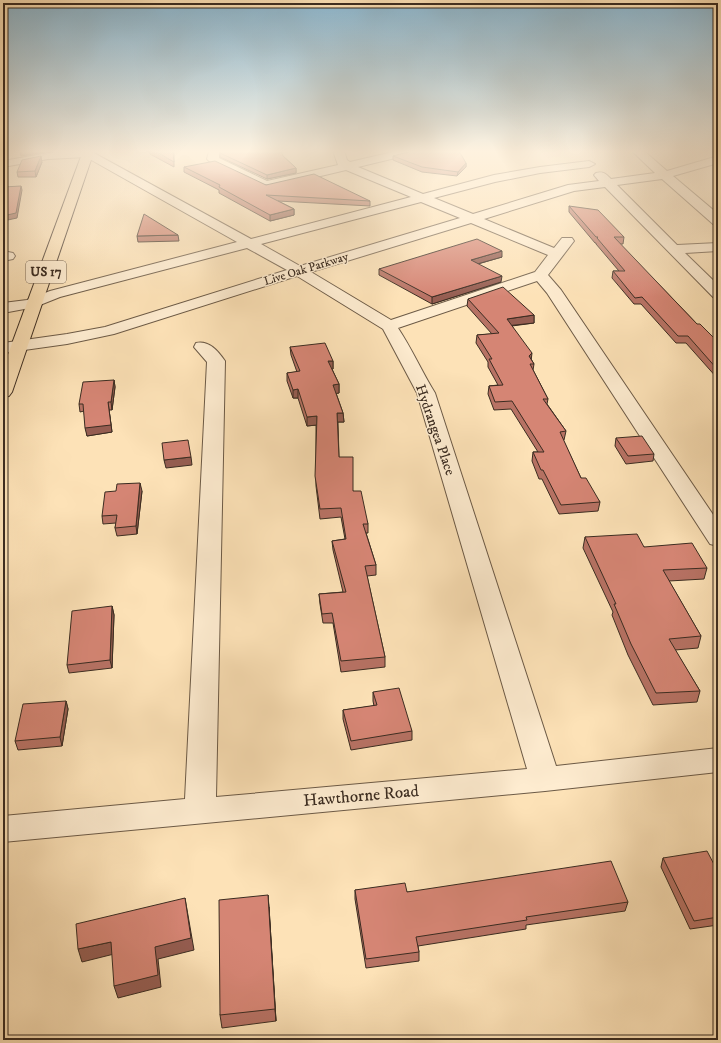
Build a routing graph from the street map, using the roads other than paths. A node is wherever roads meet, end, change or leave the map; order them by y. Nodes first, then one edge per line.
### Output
1 (72, 200) edge
2 (170, 200) edge
3 (415, 200) edge
4 (425, 200) edge
5 (534, 200) edge
6 (624, 200) edge
7 (693, 200) edge
8 (470, 219) junction
9 (718, 221) edge
10 (248, 244) junction
11 (718, 247) edge
12 (673, 249) junction
13 (298, 271) junction
14 (540, 275) junction
15 (718, 294) edge
16 (36, 302) junction
17 (3, 308) edge
18 (389, 326) junction
19 (20, 345) junction
20 (202, 347) dead end
21 (3, 348) edge
22 (3, 392) edge
23 (718, 539) edge
24 (718, 760) edge
25 (545, 779) junction
26 (200, 811) junction
27 (3, 829) edge

1 - 16 main road, US 17
2 - 10 street, Hydrangea Place
3 - 10 street
4 - 8 street
5 - 8 street, Live Oak Parkway
6 - 12 street
7 - 9 street
8 - 13 street, Live Oak Parkway
8 - 14 street
10 - 13 street, Hydrangea Place
10 - 16 street
11 - 12 street
12 - 15 street
13 - 18 street, Hydrangea Place
13 - 19 street, Live Oak Parkway
14 - 18 street
14 - 23 street
16 - 17 street
16 - 19 main road, US 17
18 - 25 street, Hydrangea Place
19 - 21 street, Live Oak Parkway
19 - 22 main road, US 17
20 - 26 street
24 - 25 street, Hawthorne Road
25 - 26 street, Hawthorne Road
26 - 27 street, Hawthorne Road

